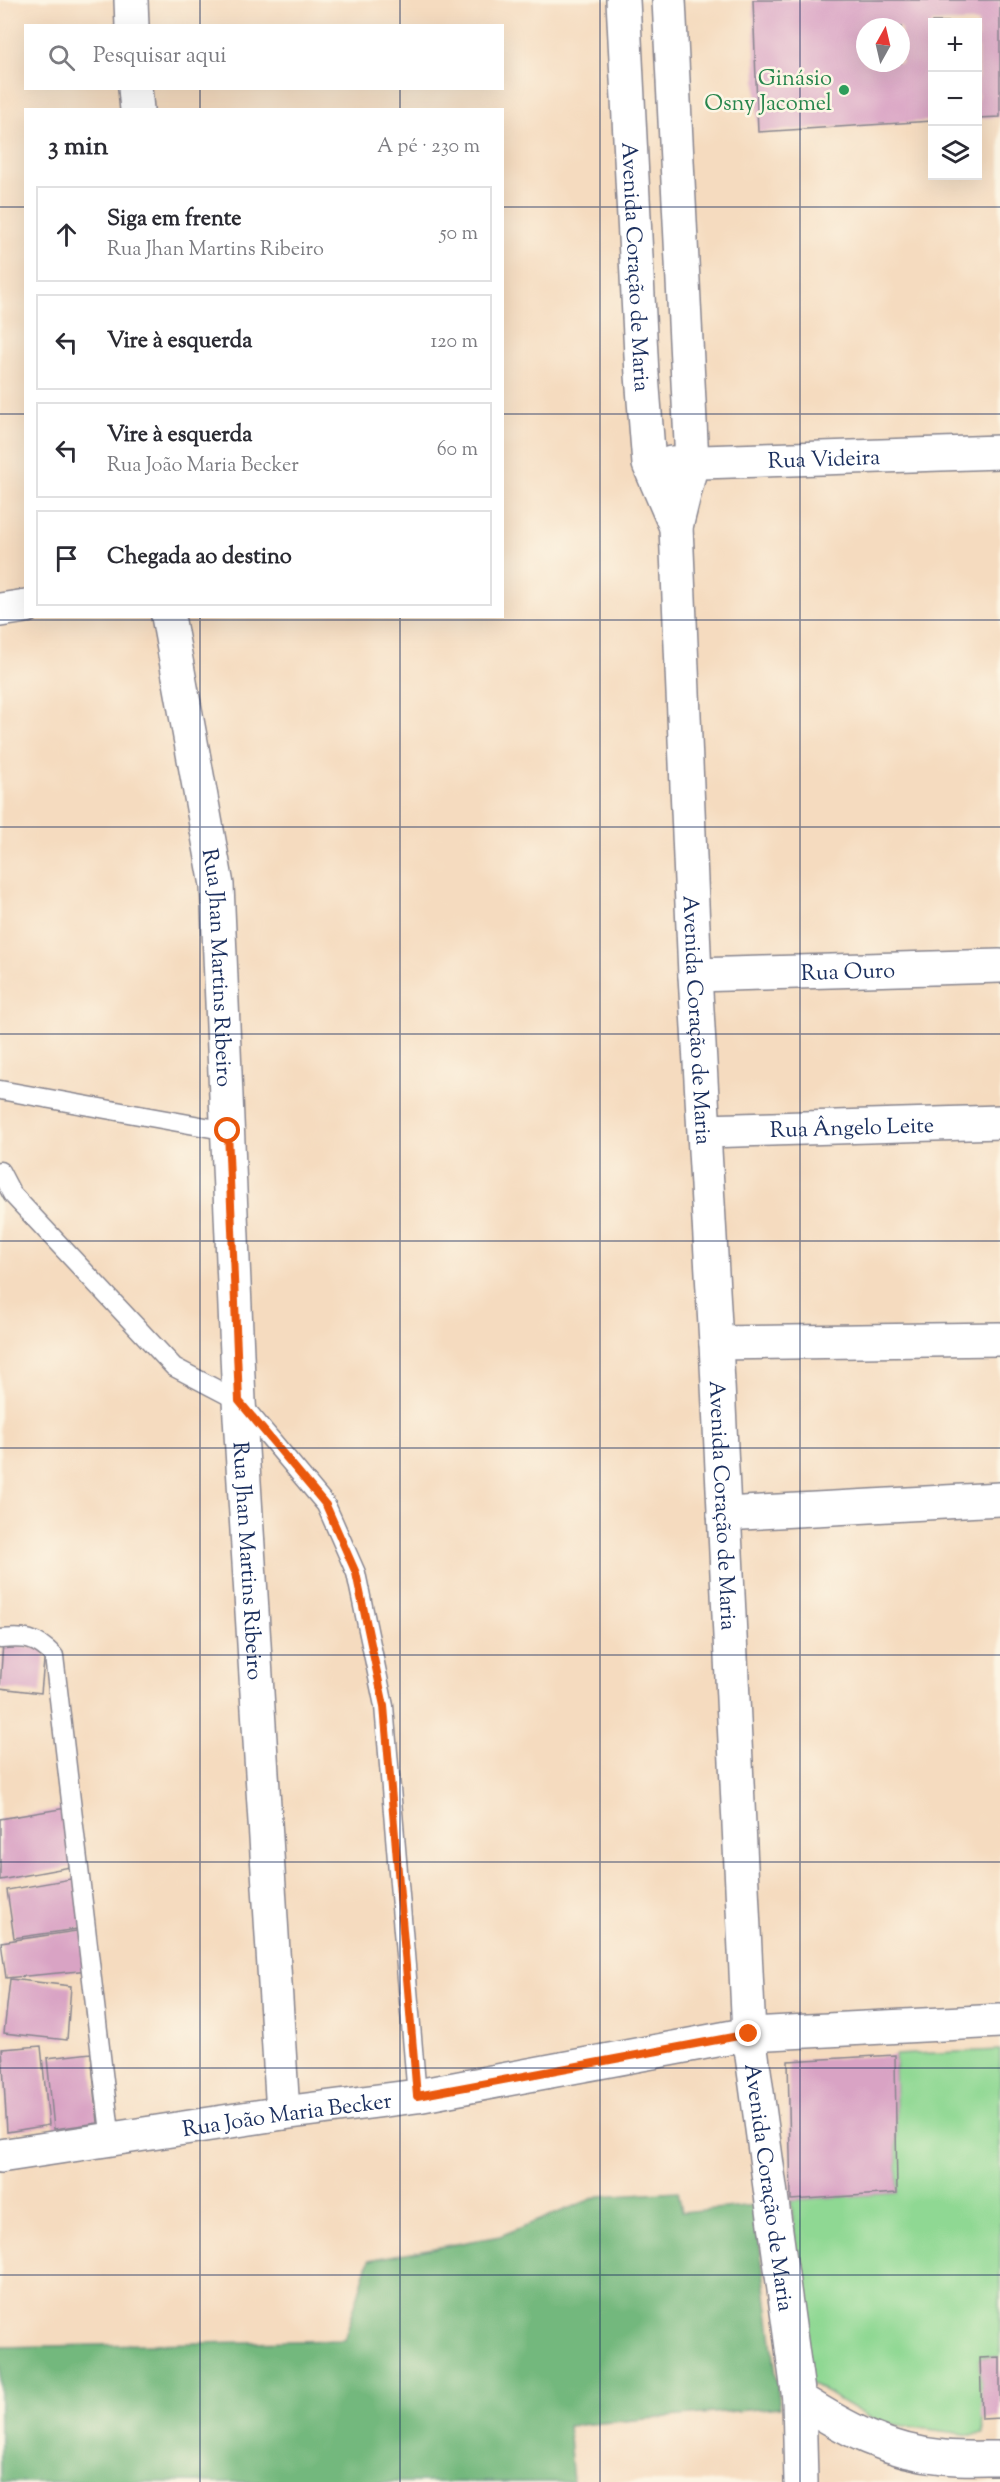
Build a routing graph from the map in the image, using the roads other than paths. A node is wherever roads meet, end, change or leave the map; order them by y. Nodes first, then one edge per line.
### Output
1 (131, 0) edge
2 (624, 0) edge
3 (669, 0) edge
4 (132, 24) edge
5 (135, 90) edge
6 (136, 108) edge
7 (1000, 452) edge
8 (693, 462) junction
9 (649, 464) junction
10 (676, 527) junction
11 (24, 606) edge
12 (0, 610) edge
13 (168, 618) edge
14 (1000, 966) edge
15 (695, 975) junction
16 (0, 1090) edge
17 (1000, 1122) edge
18 (228, 1131) junction
19 (705, 1131) junction
20 (0, 1171) edge
21 (1000, 1339) edge
22 (716, 1343) junction
23 (239, 1401) junction
24 (1000, 1499) edge
25 (724, 1514) junction
26 (0, 1639) edge
27 (1000, 2021) edge
28 (749, 2034) junction
29 (417, 2096) junction
30 (283, 2113) junction
31 (111, 2140) junction
32 (0, 2156) edge
33 (799, 2399) junction
34 (1000, 2458) edge
35 (801, 2482) edge

1 - 4 street
2 - 9 street, Avenida Coração de Maria
3 - 8 street, Avenida Coração de Maria
5 - 6 street
7 - 8 street, Rua Videira
8 - 9 street, Rua Videira
8 - 10 street, Avenida Coração de Maria
9 - 10 street, Avenida Coração de Maria
10 - 15 street, Avenida Coração de Maria
11 - 12 street
13 - 18 street, Rua Jhan Martins Ribeiro
14 - 15 street, Rua Ouro
15 - 19 street, Avenida Coração de Maria
16 - 18 lane
17 - 19 street, Rua Ângelo Leite
18 - 23 street, Rua Jhan Martins Ribeiro
19 - 22 street, Avenida Coração de Maria
20 - 23 lane
21 - 22 street
22 - 25 street, Avenida Coração de Maria
23 - 29 lane
23 - 30 street, Rua Jhan Martins Ribeiro
24 - 25 street
25 - 28 street, Avenida Coração de Maria
26 - 31 lane
27 - 28 street, Rua João Maria Becker
28 - 29 street, Rua João Maria Becker
28 - 33 street, Avenida Coração de Maria
29 - 30 street, Rua João Maria Becker
30 - 31 street, Rua João Maria Becker
31 - 32 street, Rua João Maria Becker
33 - 34 street
33 - 35 street, Avenida Coração de Maria

